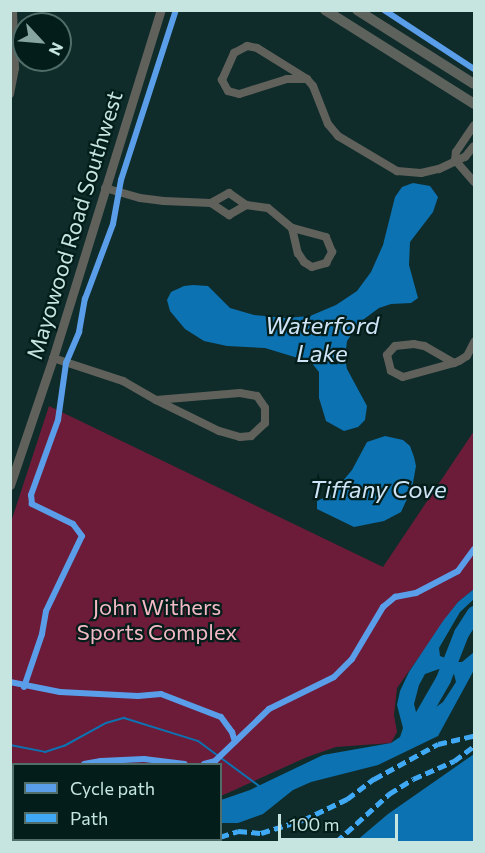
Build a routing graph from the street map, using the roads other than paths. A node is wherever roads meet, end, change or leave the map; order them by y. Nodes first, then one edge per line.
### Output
1 (13, 10) edge
2 (161, 10) edge
3 (325, 10) edge
4 (357, 10) edge
5 (307, 79) junction
6 (474, 84) edge
7 (10, 94) edge
8 (474, 104) edge
9 (474, 125) edge
10 (474, 146) edge
11 (455, 160) junction
12 (474, 182) edge
13 (105, 188) junction
14 (211, 203) junction
15 (246, 205) junction
16 (292, 228) junction
17 (474, 342) edge
18 (53, 358) junction
19 (453, 363) junction
20 (156, 400) junction
21 (10, 485) edge

1 - 7 street
2 - 13 street, Mayowood Road Southwest
3 - 8 main road
4 - 6 main road
5 - 5 street
5 - 11 street
9 - 11 street
10 - 11 street
11 - 12 street
13 - 14 street
13 - 18 street, Mayowood Road Southwest
14 - 15 street
14 - 15 street
15 - 16 street
16 - 16 street
17 - 19 street
18 - 20 street
18 - 21 street, Mayowood Road Southwest
19 - 19 street
20 - 20 street

